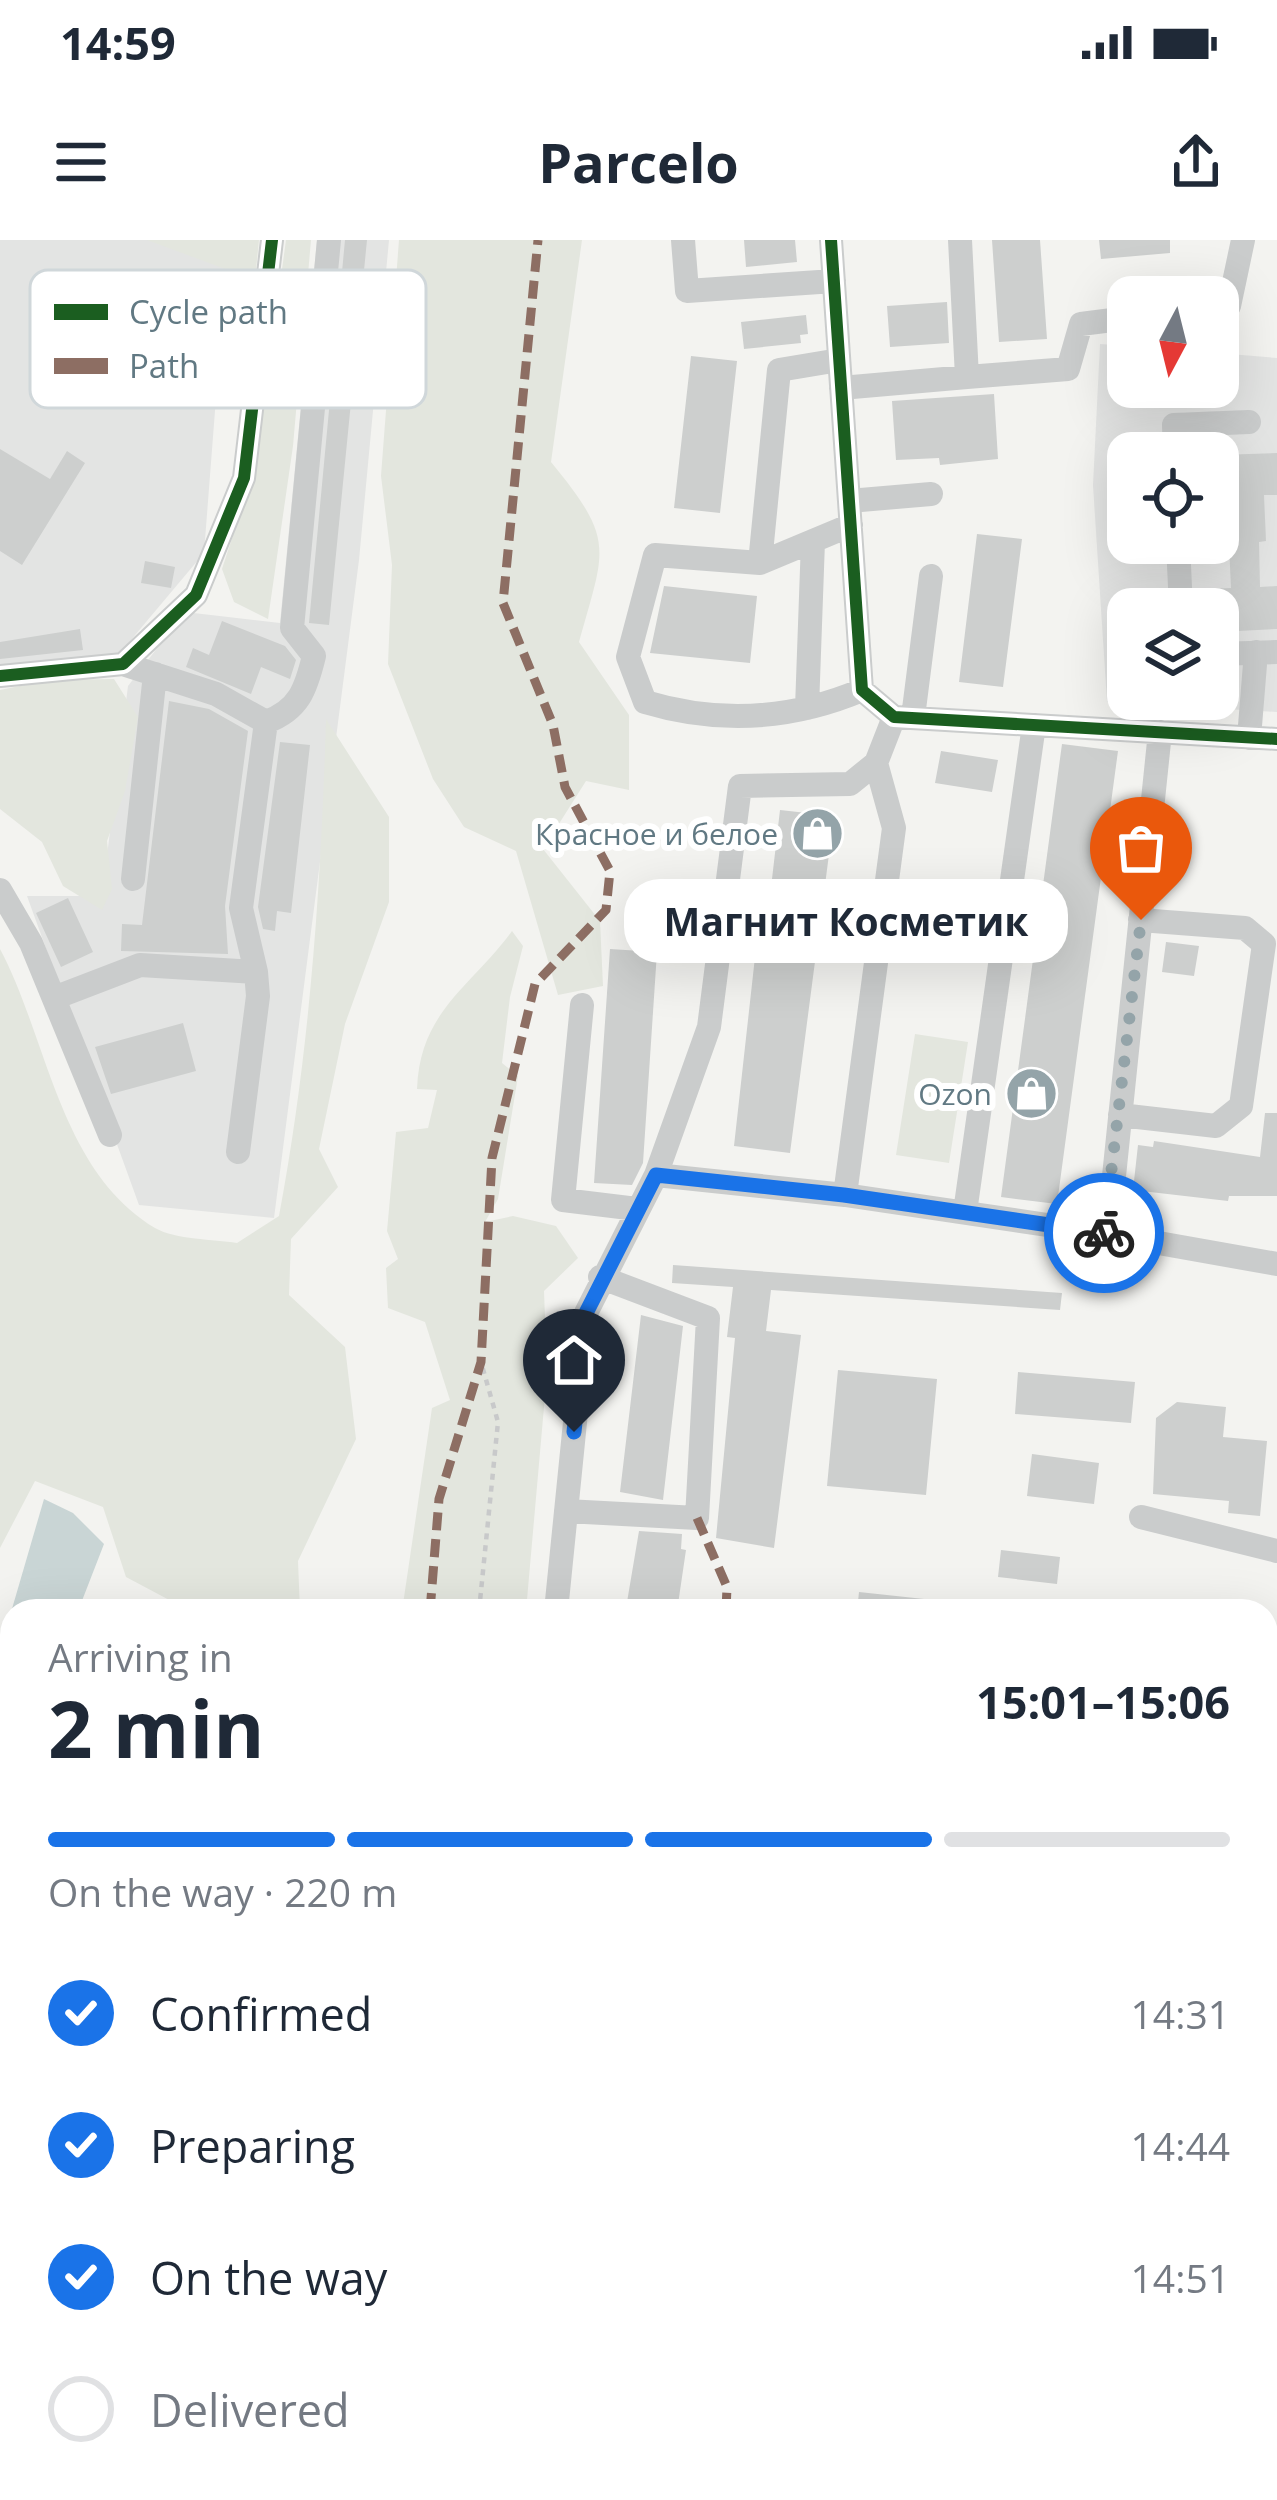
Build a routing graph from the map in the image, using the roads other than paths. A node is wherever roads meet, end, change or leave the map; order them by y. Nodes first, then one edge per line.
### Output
1 (272, 240) edge
2 (328, 240) edge
3 (683, 240) edge
4 (831, 240) edge
5 (959, 240) edge
6 (1243, 240) edge
7 (268, 270) edge
8 (325, 270) edge
9 (1235, 276) edge
10 (834, 281) junction
11 (1107, 321) edge
12 (839, 360) junction
13 (967, 377) junction
14 (841, 388) junction
15 (252, 408) edge
16 (312, 408) edge
17 (1249, 422) dead end
18 (1174, 432) edge
19 (931, 494) dead end
20 (850, 513) junction
21 (813, 541) junction
22 (760, 563) junction
23 (931, 576) dead end
24 (1267, 652) edge
25 (123, 664) junction
26 (154, 674) junction
27 (0, 676) edge
28 (862, 690) junction
29 (807, 708) junction
30 (904, 717) junction
31 (266, 722) junction
32 (1034, 725) junction
33 (1160, 732) junction
34 (1249, 738) junction
35 (1277, 739) edge
36 (876, 763) junction
37 (134, 879) dead end
38 (0, 890) edge
39 (1141, 920) junction
40 (256, 972) junction
41 (54, 998) junction
42 (582, 1005) dead end
43 (1120, 1115) junction
44 (110, 1135) dead end
45 (238, 1152) dead end
46 (656, 1175) junction
47 (844, 1195) junction
48 (637, 1210) junction
49 (965, 1212) junction
50 (1108, 1234) junction
51 (1277, 1264) edge
52 (600, 1277) junction
53 (566, 1511) junction
54 (1141, 1517) dead end
55 (1277, 1551) edge
56 (557, 1599) edge

1 - 7 street
2 - 8 street
3 - 10 street
4 - 10 street
5 - 13 street
6 - 9 street
10 - 12 street
11 - 13 street
12 - 14 street
12 - 22 street
13 - 14 street
14 - 20 street
15 - 25 street
16 - 31 street
17 - 18 street
19 - 20 street
20 - 21 street
20 - 28 street
21 - 22 street
21 - 29 street
22 - 29 street
23 - 30 street
24 - 34 street
25 - 26 street
25 - 27 street
26 - 31 street
26 - 37 street
28 - 29 street
28 - 30 street
30 - 32 street
30 - 36 street
31 - 40 street
32 - 33 street
32 - 49 street
33 - 34 street
33 - 39 street
34 - 35 street
36 - 46 street
36 - 47 street
38 - 41 street
39 - 43 street
39 - 43 street
40 - 41 street
40 - 45 street
41 - 44 street
42 - 48 street
43 - 50 street
46 - 47 street
46 - 48 street
47 - 49 street
48 - 52 street
49 - 50 street
50 - 51 street
52 - 53 street
52 - 53 street
53 - 56 street
54 - 55 street

